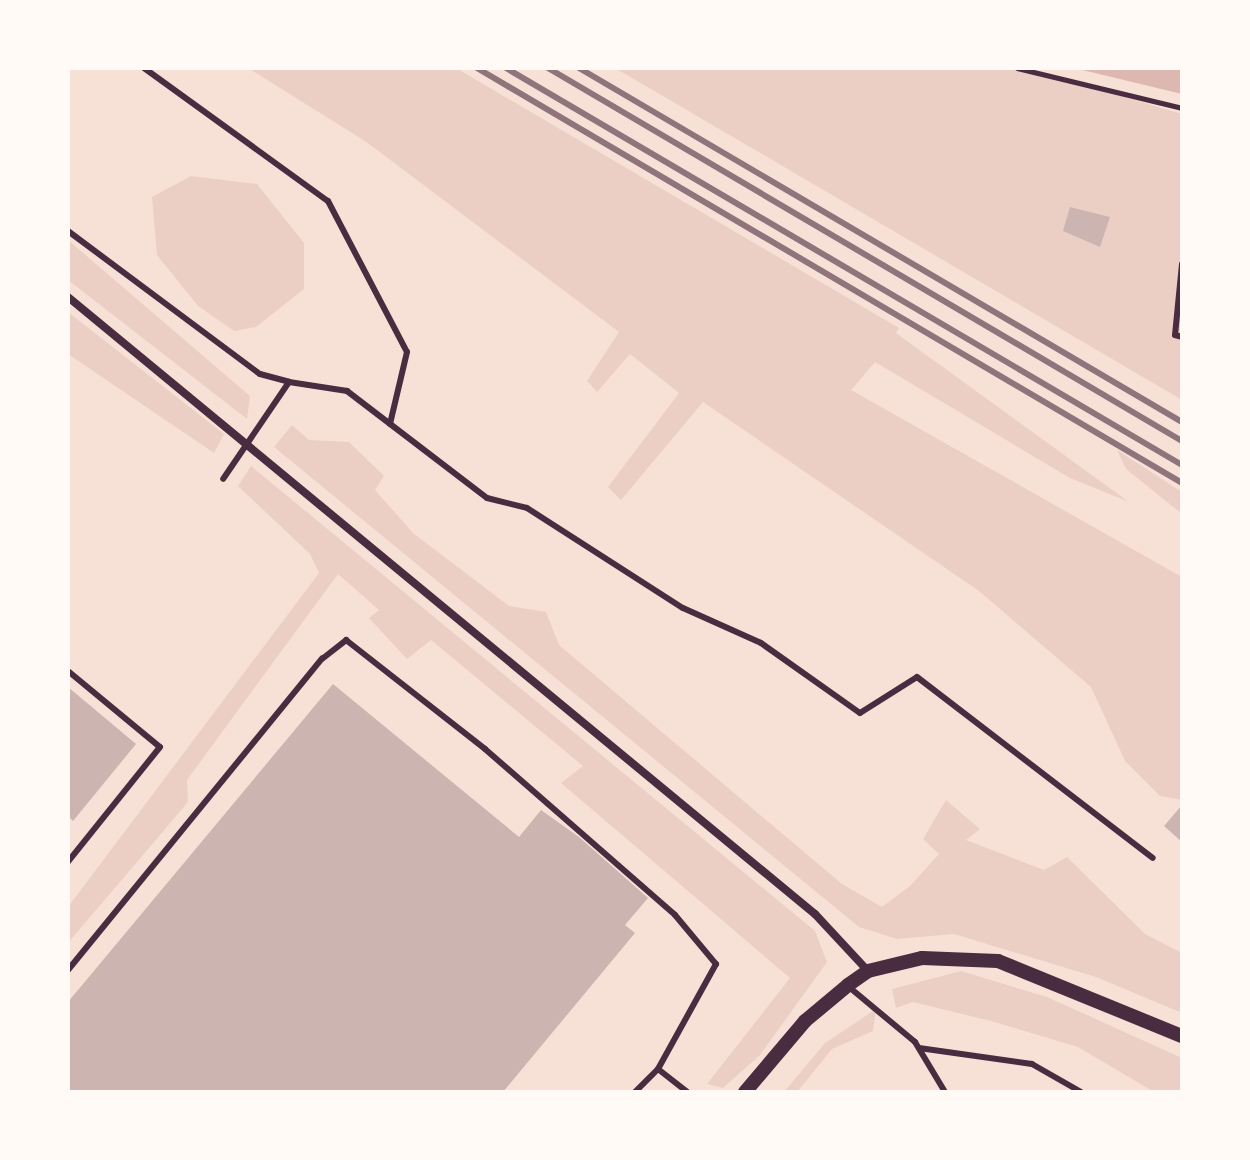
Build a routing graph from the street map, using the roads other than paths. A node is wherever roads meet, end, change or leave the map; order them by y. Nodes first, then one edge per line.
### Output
1 (144, 68) edge
2 (68, 231) edge
3 (1182, 264) edge
4 (68, 297) edge
5 (1182, 337) edge
6 (289, 382) junction
7 (390, 424) junction
8 (247, 445) junction
9 (223, 479) dead end
10 (68, 671) edge
11 (1153, 858) dead end
12 (68, 862) edge
13 (68, 970) edge
14 (868, 971) junction
15 (848, 985) junction
16 (1182, 1036) edge
17 (919, 1048) junction
18 (658, 1069) junction
19 (635, 1092) edge
20 (687, 1092) edge
21 (745, 1092) edge
22 (945, 1092) edge
23 (1081, 1092) edge

1 - 7 lane
2 - 6 lane
3 - 5 lane
4 - 8 street
6 - 7 lane
6 - 8 lane
7 - 11 lane
8 - 9 lane
8 - 14 street
10 - 12 lane
13 - 18 lane
14 - 15 street
14 - 16 street
15 - 17 lane
15 - 21 street
17 - 22 lane
17 - 23 lane
18 - 19 lane
18 - 20 lane

